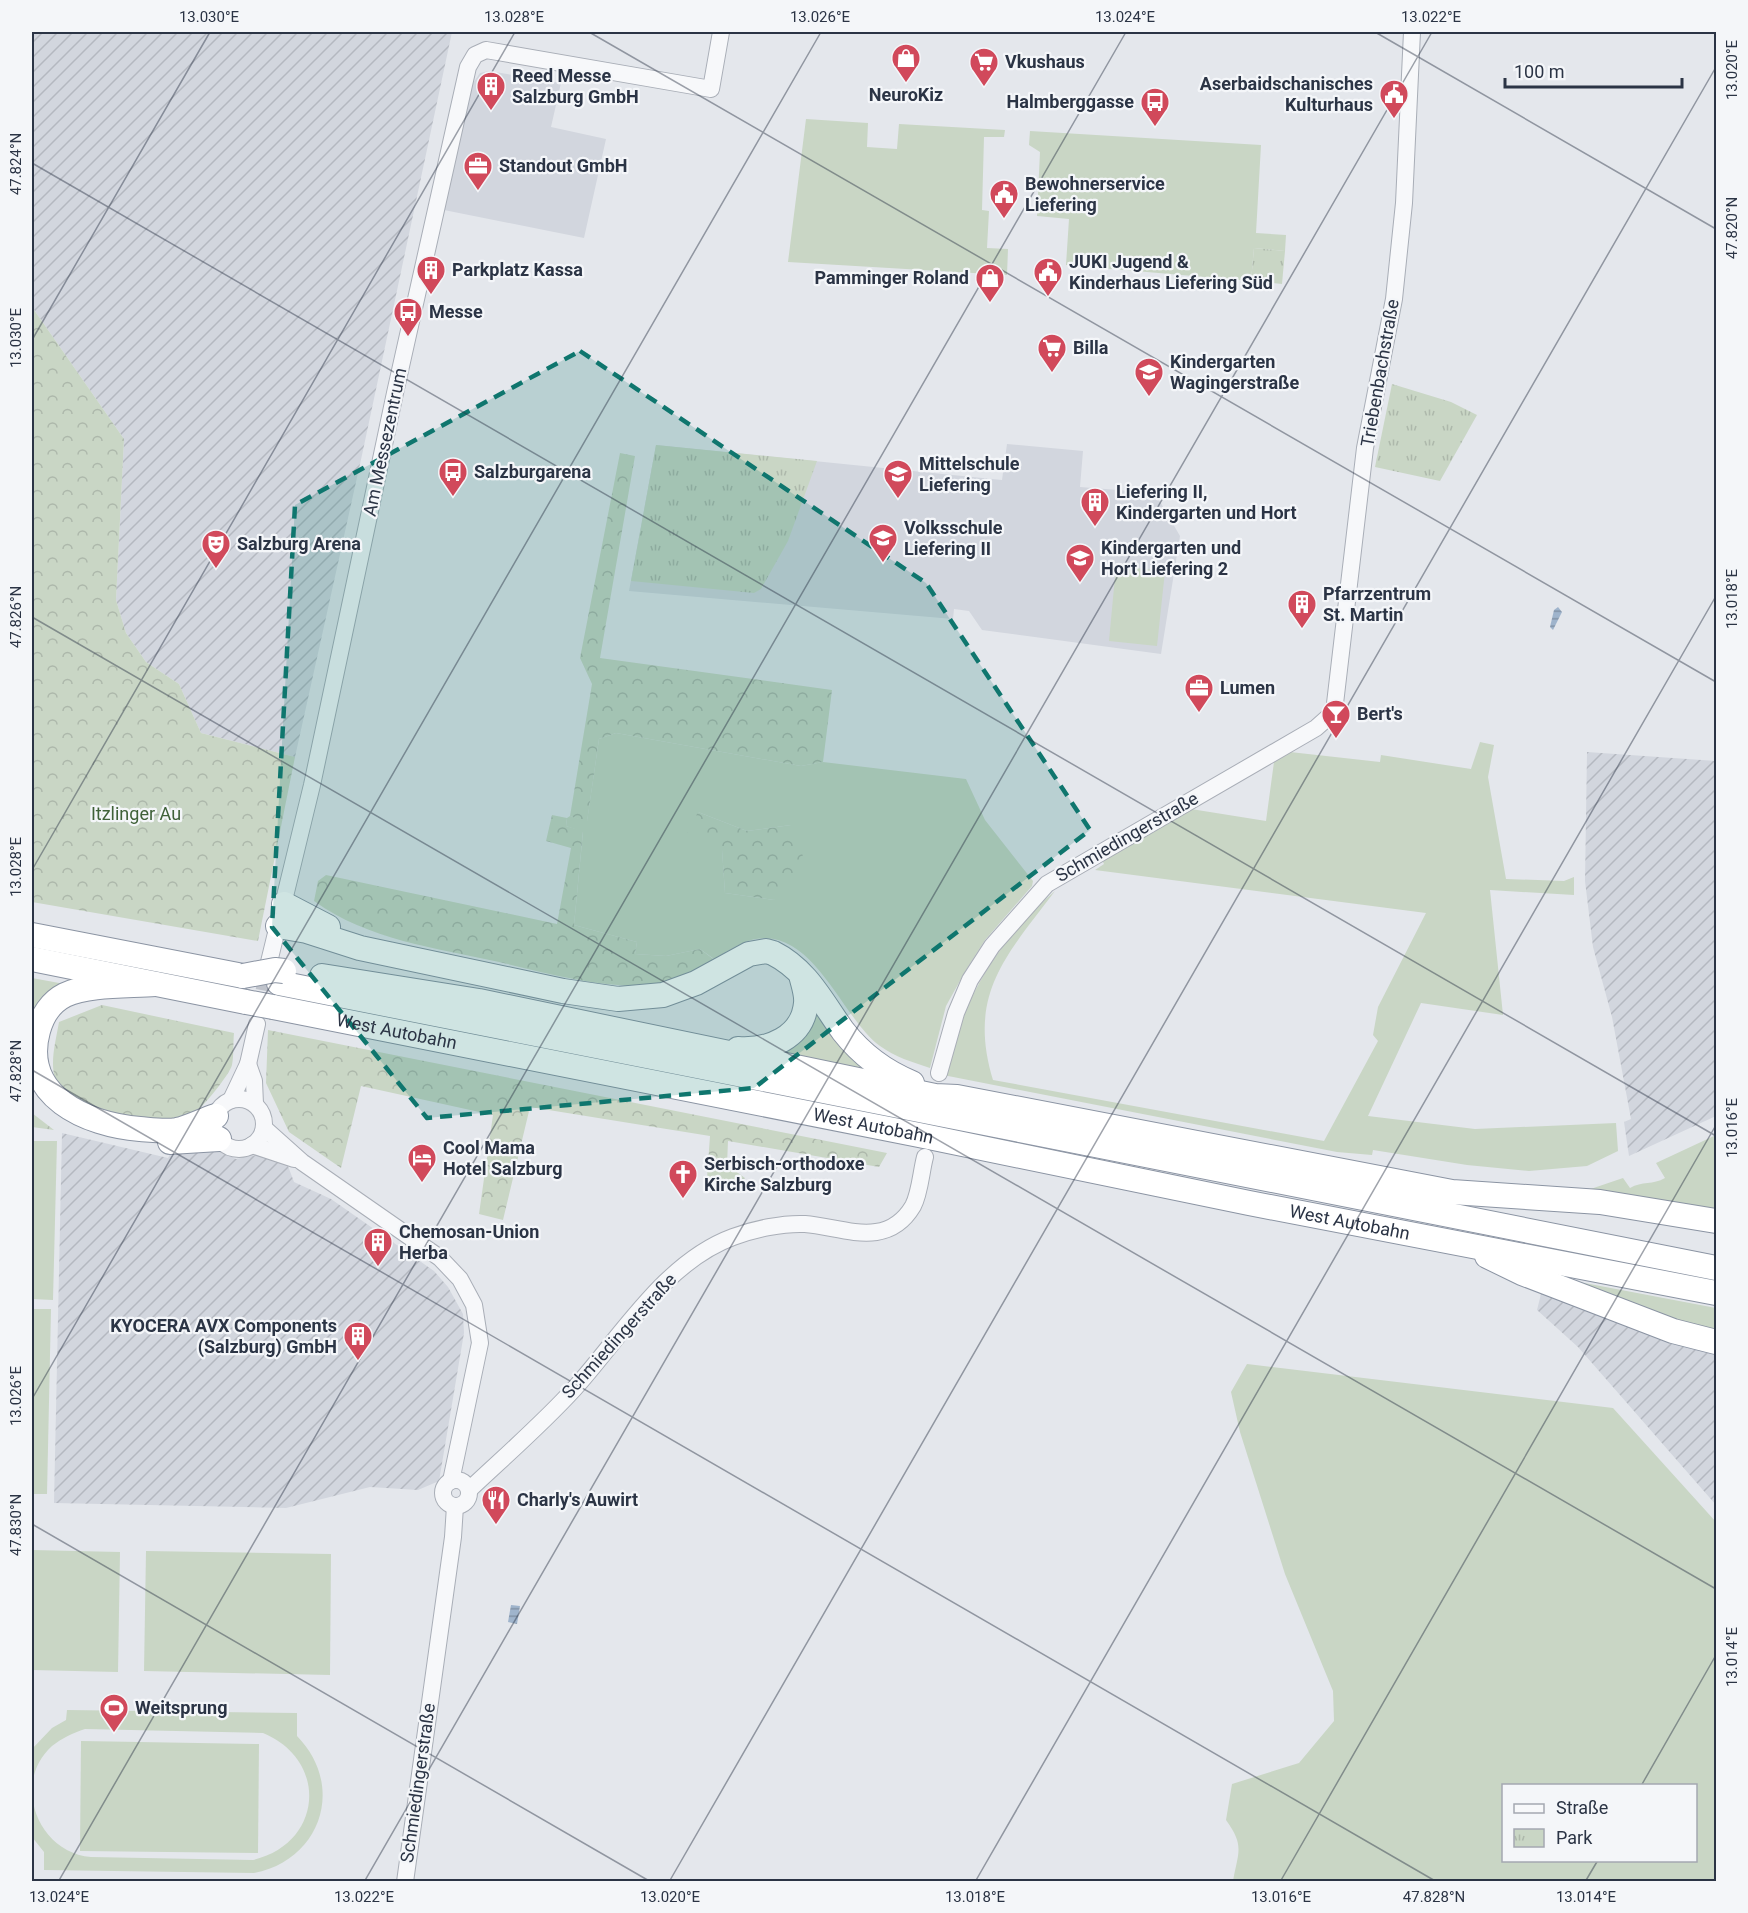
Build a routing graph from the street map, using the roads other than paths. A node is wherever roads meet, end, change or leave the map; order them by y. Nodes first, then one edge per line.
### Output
1 (721, 32) edge
2 (1412, 32) edge
3 (1334, 712) joint
4 (281, 915) junction
5 (32, 935) edge
6 (32, 959) edge
7 (277, 972) junction
8 (801, 975) junction
9 (156, 984) junction
10 (265, 1016) junction
11 (700, 1046) junction
12 (248, 1064) junction
13 (939, 1073) dead end
14 (32, 1095) edge
15 (957, 1097) junction
16 (255, 1104) junction
17 (222, 1118) junction
18 (264, 1128) junction
19 (252, 1145) junction
20 (925, 1157) dead end
21 (302, 1162) junction
22 (1452, 1192) junction
23 (1716, 1221) edge
24 (1455, 1241) junction
25 (1612, 1246) junction
26 (1716, 1268) edge
27 (1716, 1293) edge
28 (1693, 1337) junction
29 (1716, 1342) edge
30 (1716, 1347) edge
31 (451, 1481) junction
32 (469, 1490) junction
33 (455, 1506) junction
34 (405, 1881) edge

1 - 4 street, Am Messezentrum
2 - 3 street, Triebenbachstraße
3 - 13 street, Schmiedingerstraße
4 - 7 street, Am Messezentrum
4 - 8 highway
5 - 7 highway, West Autobahn
6 - 9 highway, West Autobahn
7 - 11 highway
7 - 25 highway, West Autobahn
8 - 11 highway
8 - 15 highway
9 - 10 highway, West Autobahn, bridge
9 - 17 highway
10 - 12 street
10 - 24 highway, West Autobahn
11 - 15 highway
12 - 16 street
12 - 17 street
14 - 17 highway
15 - 22 highway
16 - 17 street
16 - 18 street
17 - 19 street
18 - 19 street
18 - 21 street
19 - 21 street
20 - 32 street, Schmiedingerstraße
21 - 31 street
22 - 23 highway
22 - 25 highway
24 - 27 highway, West Autobahn
24 - 28 highway
25 - 26 highway, West Autobahn
28 - 29 highway
28 - 30 highway
31 - 32 street
31 - 33 street
32 - 33 street
33 - 34 street, Schmiedingerstraße

